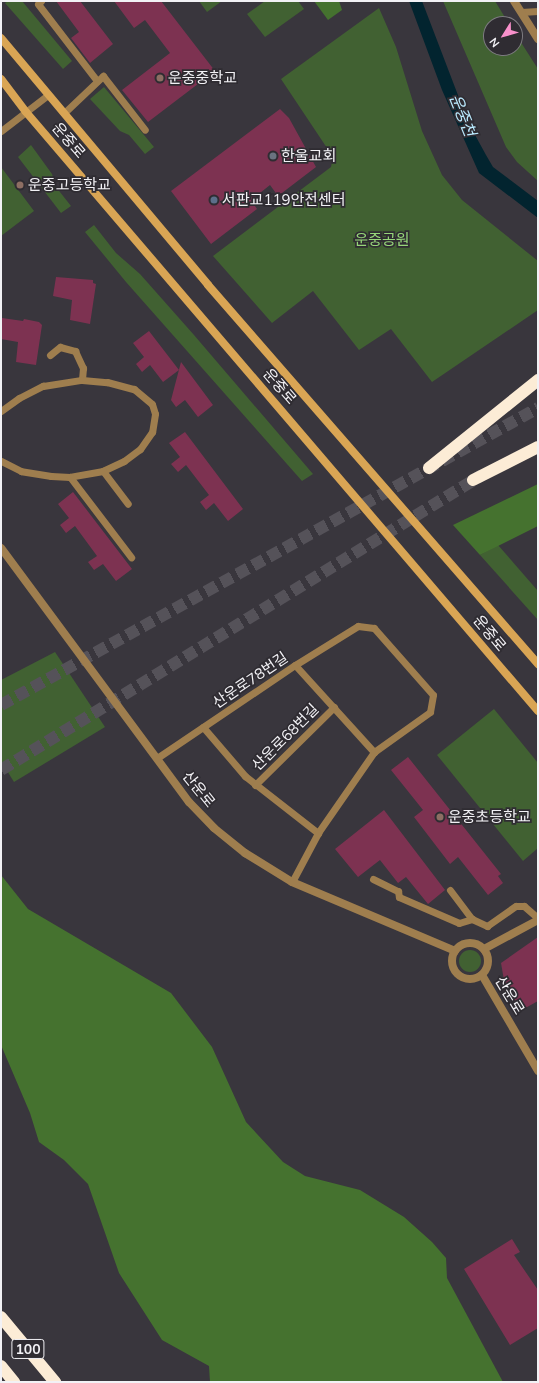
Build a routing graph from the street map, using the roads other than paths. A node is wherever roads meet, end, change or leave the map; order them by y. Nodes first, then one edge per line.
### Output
1 (41, 1) edge
2 (514, 1) edge
3 (538, 11) edge
4 (521, 12) junction
5 (1, 38) edge
6 (538, 39) edge
7 (1, 79) edge
8 (97, 81) junction
9 (48, 95) junction
10 (26, 112) junction
11 (64, 113) junction
12 (145, 130) dead end
13 (1, 131) edge
14 (50, 355) dead end
15 (82, 380) junction
16 (538, 380) edge
17 (1, 412) edge
18 (538, 447) edge
19 (3, 465) edge
20 (429, 468) dead end
21 (103, 471) junction
22 (70, 477) junction
23 (473, 480) tunnel mouth
24 (128, 504) dead end
25 (1, 548) edge
26 (131, 557) dead end
27 (538, 664) edge
28 (295, 665) junction
29 (334, 707) junction
30 (538, 711) edge
31 (203, 727) junction
32 (374, 752) junction
33 (157, 758) junction
34 (255, 785) junction
35 (318, 833) junction
36 (373, 879) dead end
37 (292, 882) junction
38 (450, 890) dead end
39 (472, 919) junction
40 (538, 919) edge
41 (484, 949) junction
42 (455, 951) junction
43 (482, 975) junction
44 (538, 1071) edge
45 (1, 1317) edge
46 (1, 1366) edge
47 (14, 1382) edge
48 (55, 1382) edge

1 - 8 lane
2 - 4 street
3 - 4 lane
4 - 6 street
5 - 9 main road, 운중로
7 - 10 main road, 운중로
8 - 11 lane
8 - 12 lane
9 - 10 lane
9 - 11 main road, 운중로
10 - 13 lane
10 - 30 main road, 운중로
11 - 27 main road, 운중로
14 - 15 lane
15 - 17 lane
15 - 21 lane
16 - 20 highway
18 - 23 highway
19 - 22 lane
21 - 22 lane
21 - 24 lane
22 - 26 lane
25 - 33 street, 산운로
28 - 29 lane, 산운로68번길
28 - 31 lane, 산운로78번길
28 - 32 lane, 산운로78번길
29 - 32 lane, 산운로68번길
29 - 34 lane, 산운로68번길
31 - 33 lane, 산운로78번길
31 - 34 lane, 산운로68번길
32 - 35 lane
33 - 37 street, 산운로
34 - 35 lane, 산운로68번길
35 - 37 lane
36 - 39 lane
37 - 42 street, 산운로
38 - 39 lane
39 - 40 lane
40 - 41 street
41 - 42 street
41 - 43 street
42 - 43 street
43 - 44 street, 산운로
45 - 48 highway, 100
46 - 47 highway, 100

